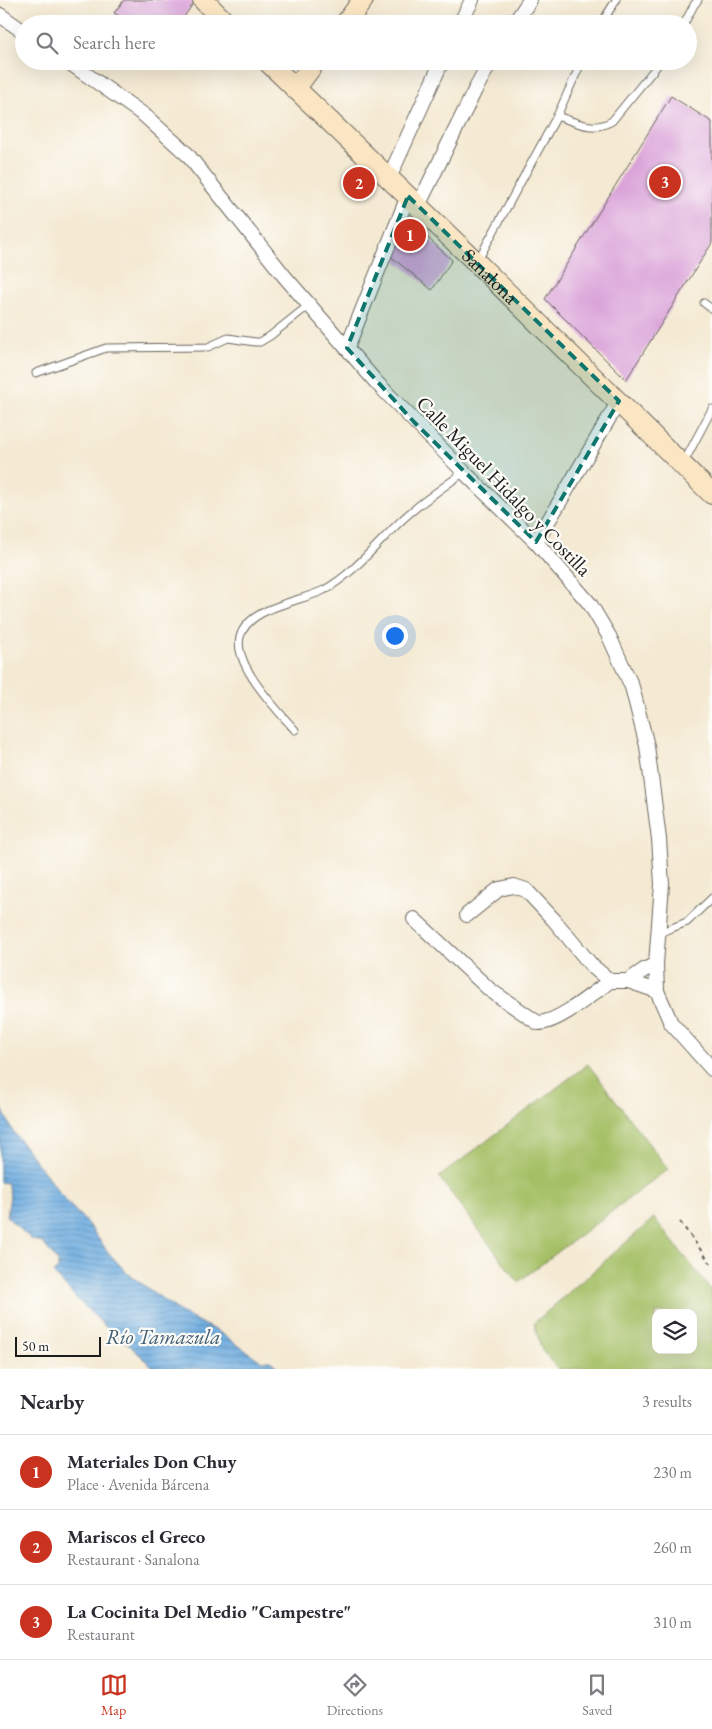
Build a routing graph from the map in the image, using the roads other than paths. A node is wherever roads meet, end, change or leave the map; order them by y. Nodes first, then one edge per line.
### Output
1 (203, 0) edge
2 (363, 0) edge
3 (472, 0) edge
4 (530, 0) edge
5 (616, 0) edge
6 (693, 2) edge
7 (0, 15) edge
8 (218, 15) edge
9 (352, 15) edge
10 (464, 15) edge
11 (520, 15) edge
12 (607, 15) edge
13 (688, 15) edge
14 (15, 26) edge
15 (80, 70) edge
16 (275, 70) edge
17 (309, 70) edge
18 (438, 70) edge
19 (486, 70) edge
20 (578, 70) edge
21 (654, 70) edge
22 (295, 89) junction
23 (557, 116) junction
24 (389, 178) junction
25 (413, 201) junction
26 (477, 263) junction
27 (704, 303) dead end
28 (309, 305) junction
29 (712, 309) edge
30 (347, 348) junction
31 (36, 373) dead end
32 (619, 401) junction
33 (712, 408) edge
34 (682, 465) junction
35 (464, 472) junction
36 (712, 494) edge
37 (536, 542) junction
38 (295, 730) dead end
39 (712, 898) edge
40 (467, 915) dead end
41 (414, 920) dead end
42 (660, 933) junction
43 (656, 964) junction
44 (610, 981) junction
45 (628, 981) junction
46 (657, 991) junction
47 (712, 1069) edge

1 - 8 main road
2 - 9 main road
3 - 10 street
4 - 11 street
5 - 12 lane
6 - 13 lane
7 - 14 street
15 - 28 street, Calle Miguel Hidalgo y Costilla
16 - 22 main road, Sanalona
17 - 22 main road
18 - 24 street
19 - 25 street
20 - 23 lane
21 - 23 lane
22 - 24 main road, Sanalona
23 - 26 lane
24 - 25 main road, Sanalona
25 - 26 main road, Sanalona
25 - 30 street
26 - 32 main road, Sanalona
27 - 29 lane
28 - 30 street, Calle Miguel Hidalgo y Costilla
28 - 31 lane
30 - 35 street, Calle Miguel Hidalgo y Costilla
32 - 34 main road, Sanalona
32 - 37 street
33 - 34 lane
34 - 36 main road, Sanalona
35 - 37 street, Calle Miguel Hidalgo y Costilla
35 - 38 lane
37 - 42 street, Calle Miguel Hidalgo y Costilla
39 - 42 lane
40 - 44 street
41 - 44 street
42 - 43 street, Calle Miguel Hidalgo y Costilla
43 - 45 street
43 - 46 street, Calle Miguel Hidalgo y Costilla
44 - 45 street
45 - 46 street
46 - 47 street, Calle Miguel Hidalgo y Costilla

